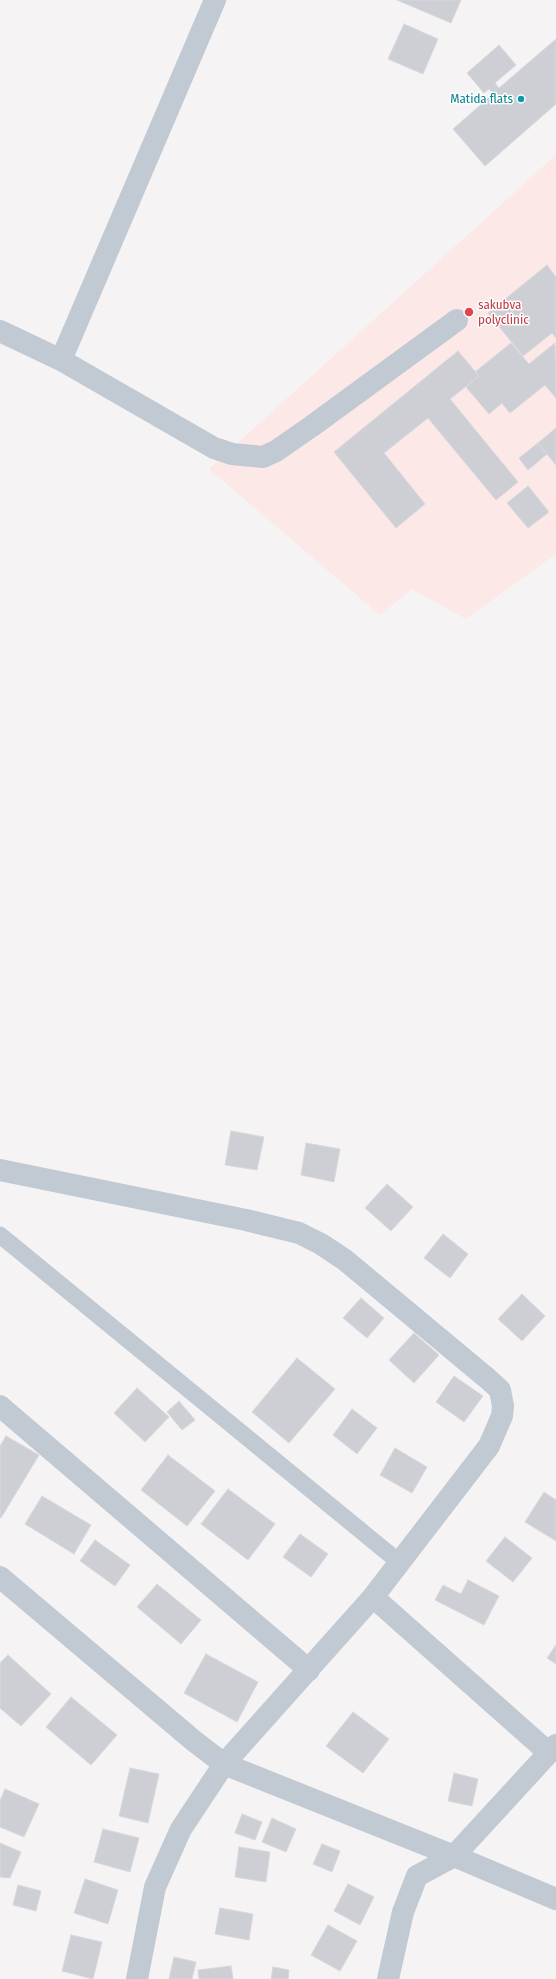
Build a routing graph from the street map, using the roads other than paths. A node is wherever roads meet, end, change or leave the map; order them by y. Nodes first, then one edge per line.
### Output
1 (215, 0) edge
2 (457, 320) dead end
3 (0, 331) edge
4 (61, 360) junction
5 (0, 1170) edge
6 (0, 1235) edge
7 (0, 1406) edge
8 (399, 1562) junction
9 (0, 1577) edge
10 (373, 1597) junction
11 (309, 1670) junction
12 (552, 1749) edge
13 (224, 1764) junction
14 (454, 1856) junction
15 (556, 1899) edge
16 (137, 1979) edge
17 (388, 1979) edge

1 - 4 street
2 - 4 street
3 - 4 street
5 - 8 street
6 - 8 lane
7 - 11 street
8 - 10 street
9 - 13 street
10 - 11 street
10 - 12 street
11 - 13 street
12 - 14 street
13 - 14 street
13 - 16 street
14 - 15 street
14 - 17 street

